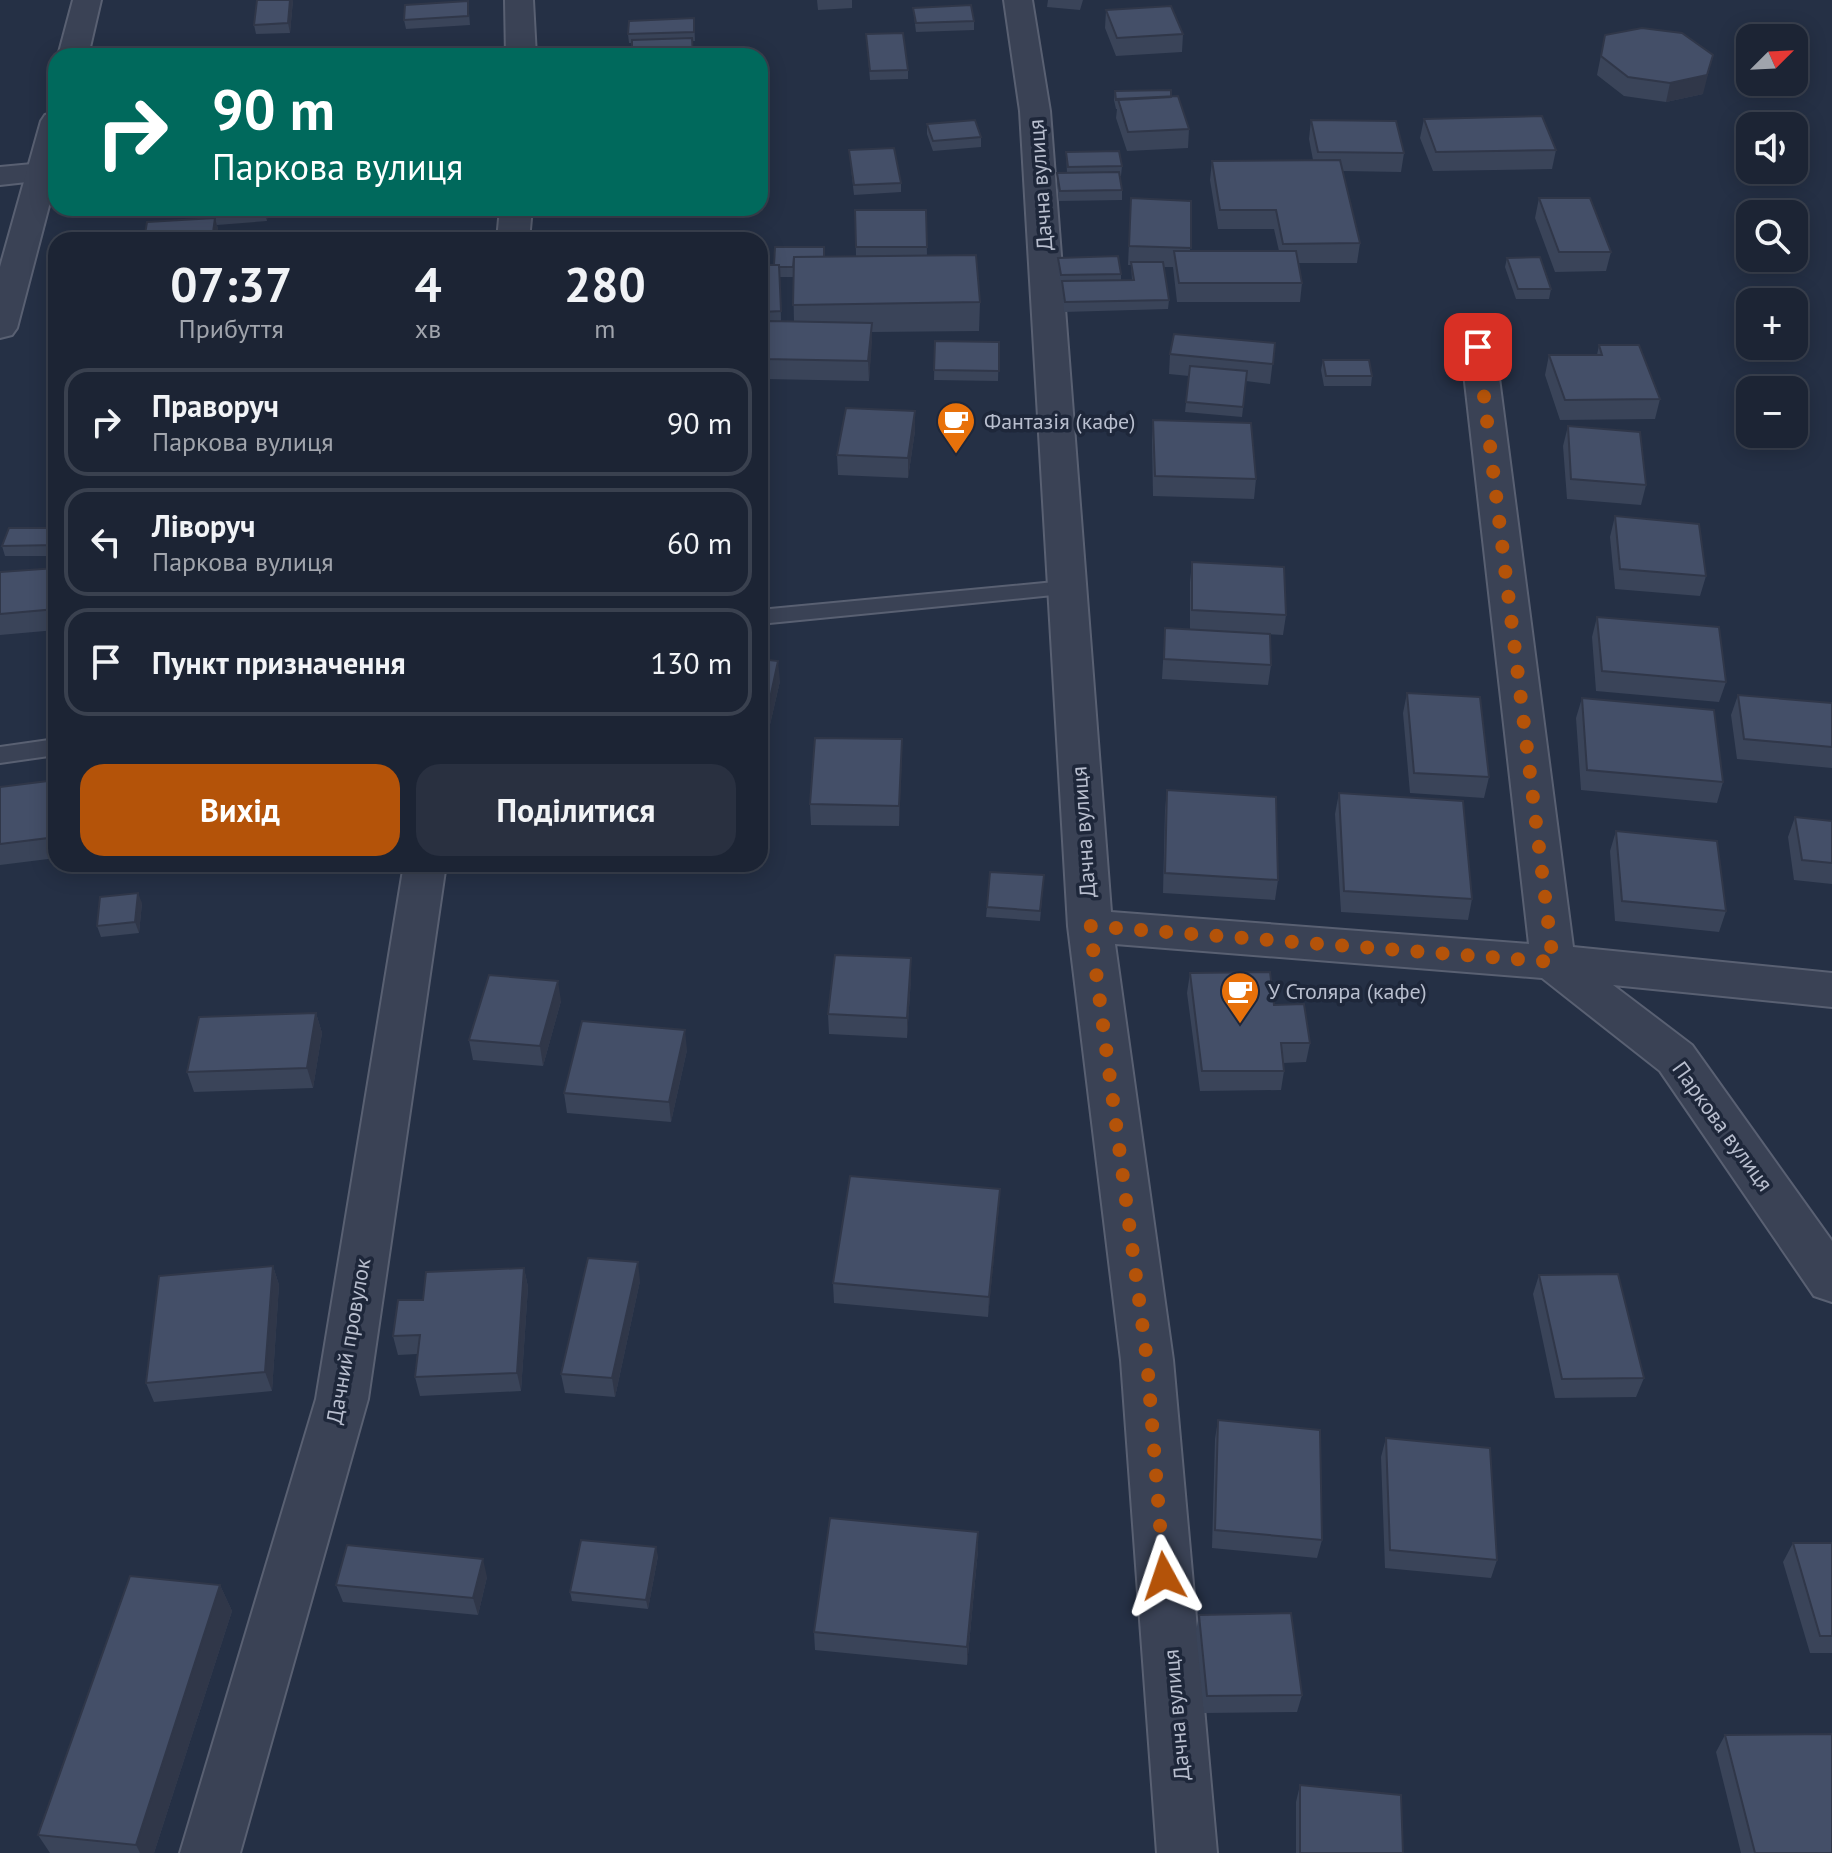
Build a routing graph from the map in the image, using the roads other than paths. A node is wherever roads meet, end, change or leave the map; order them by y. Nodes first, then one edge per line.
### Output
1 (87, 0) edge
2 (519, 0) edge
3 (1018, 0) edge
4 (75, 48) edge
5 (521, 48) edge
6 (48, 152) edge
7 (43, 172) junction
8 (0, 176) edge
9 (0, 328) edge
10 (1478, 347) dead end
11 (1065, 588) junction
12 (768, 616) edge
13 (48, 748) edge
14 (0, 755) edge
15 (424, 872) edge
16 (1090, 926) junction
17 (1553, 962) junction
18 (1832, 990) edge
19 (1832, 1281) edge
20 (210, 1853) edge
21 (1187, 1853) edge

1 - 4 street
2 - 5 street
3 - 11 street, Дачна вулиця
6 - 7 street
7 - 8 street
7 - 9 street
10 - 17 street
11 - 12 lane
11 - 16 street, Дачна вулиця
13 - 14 lane
15 - 20 street, Дачний провулок
16 - 17 street
16 - 21 street, Дачна вулиця
17 - 18 street
17 - 19 street, Паркова вулиця

